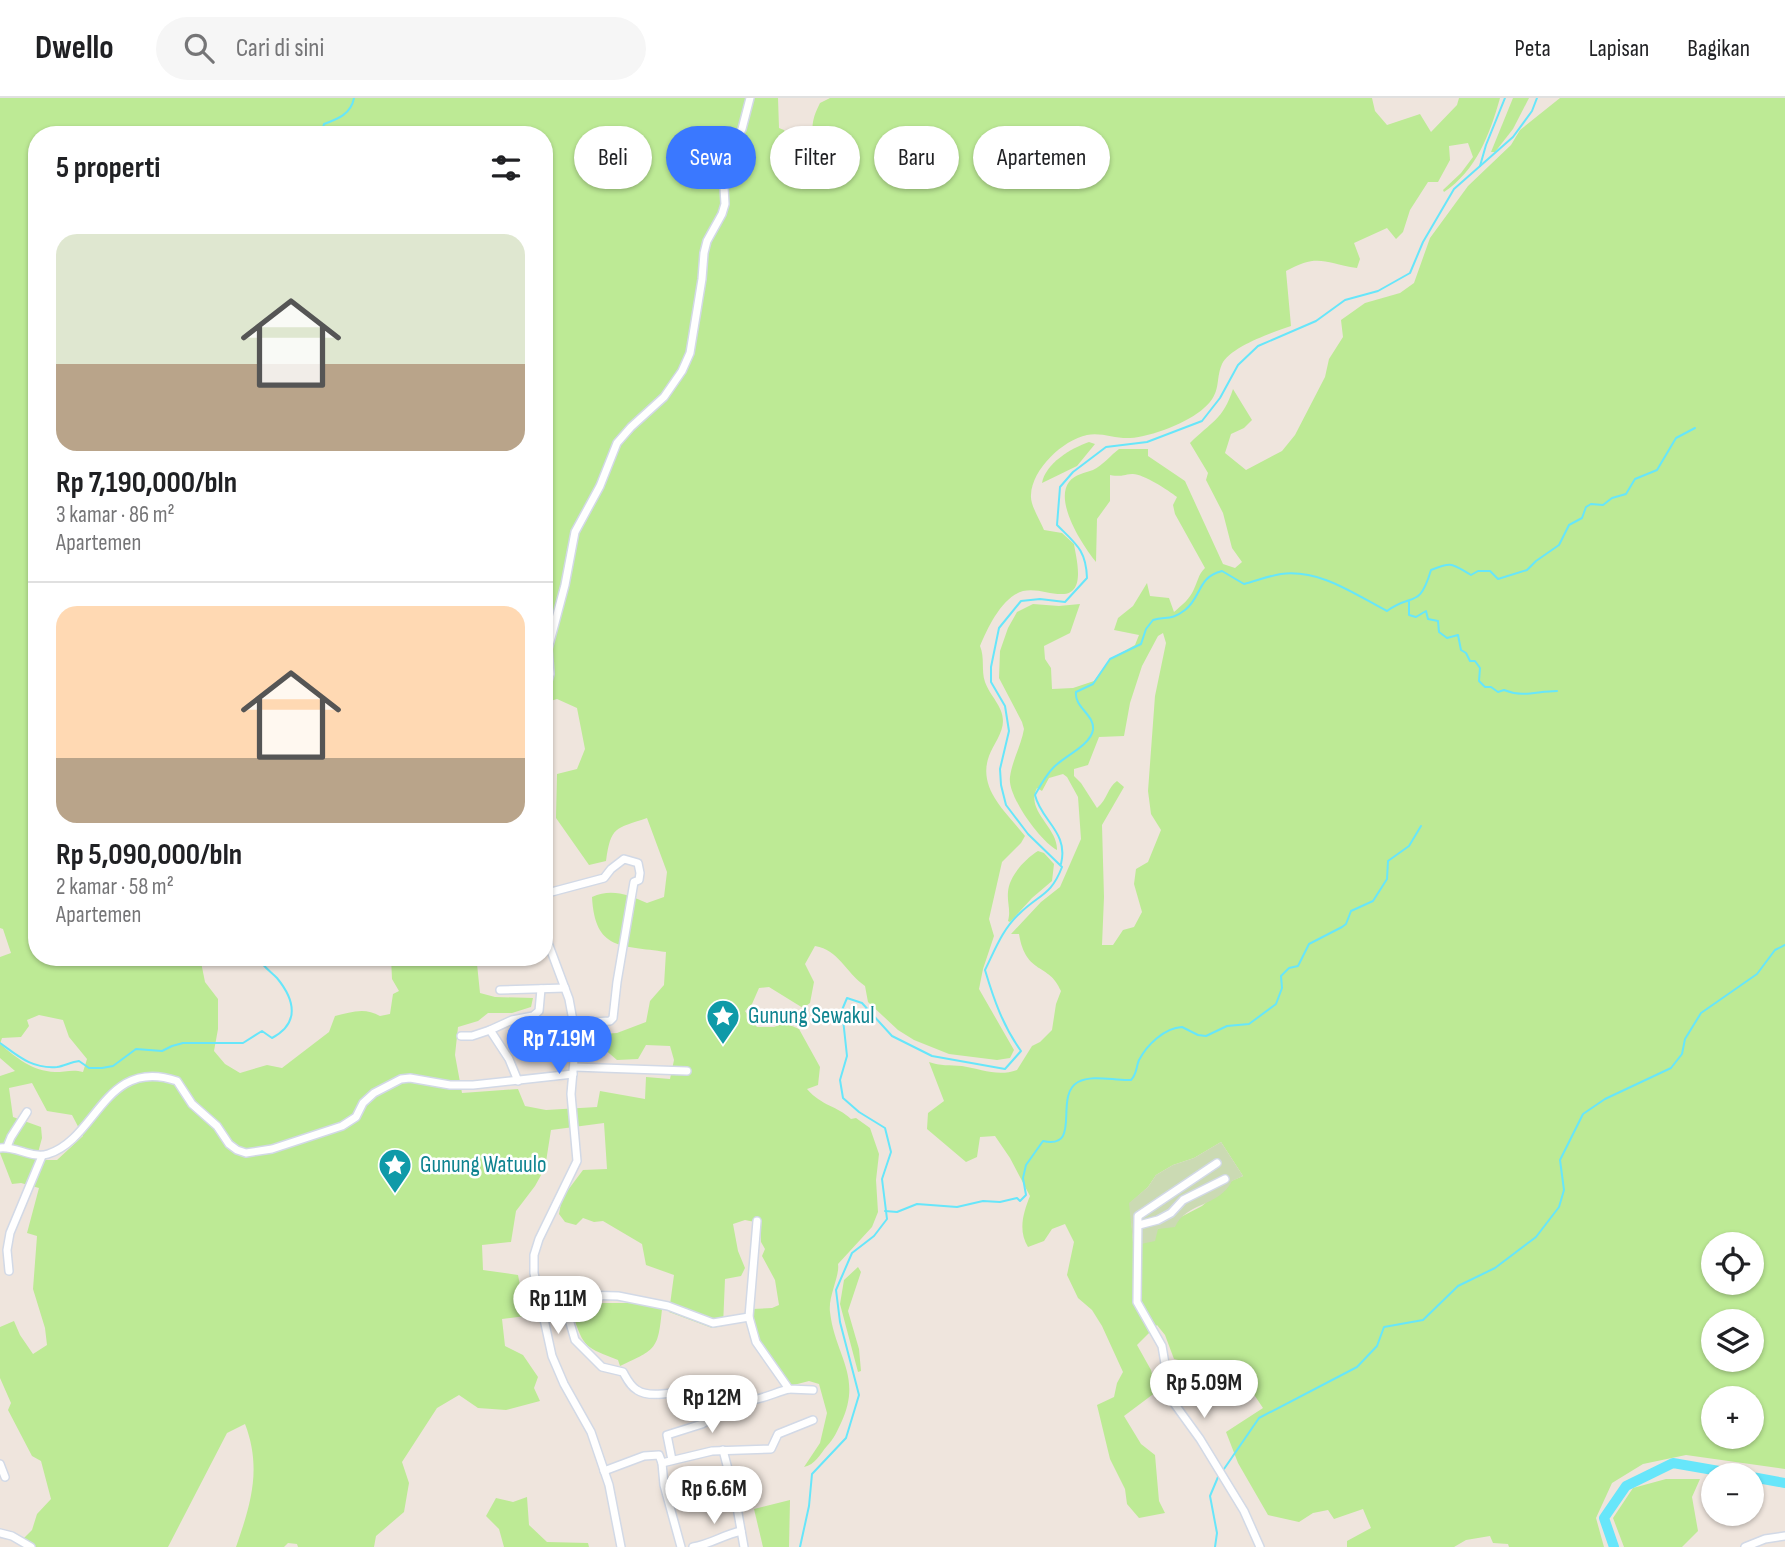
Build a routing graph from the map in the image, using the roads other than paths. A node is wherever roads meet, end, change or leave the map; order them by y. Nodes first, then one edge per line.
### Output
1 (750, 98) edge
2 (553, 630) edge
3 (553, 892) edge
4 (553, 956) edge
5 (565, 988) junction
6 (541, 989) junction
7 (500, 990) dead end
8 (573, 1023) junction
9 (490, 1030) junction
10 (461, 1036) dead end
11 (573, 1070) junction
12 (687, 1071) dead end
13 (518, 1081) junction
14 (27, 1112) dead end
15 (4, 1147) edge
16 (42, 1156) junction
17 (1217, 1163) dead end
18 (1225, 1180) dead end
19 (757, 1221) dead end
20 (1139, 1225) junction
21 (9, 1271) dead end
22 (538, 1294) junction
23 (542, 1311) junction
24 (749, 1317) junction
25 (789, 1389) junction
26 (813, 1390) dead end
27 (742, 1400) junction
28 (813, 1420) dead end
29 (723, 1450) junction
30 (672, 1460) junction
31 (662, 1463) junction
32 (0, 1464) edge
33 (604, 1471) junction
34 (5, 1477) dead end
35 (741, 1531) junction
36 (0, 1533) edge
37 (1785, 1536) edge
38 (1759, 1544) edge
39 (31, 1547) edge
40 (621, 1547) edge
41 (681, 1547) edge
42 (693, 1547) edge
43 (744, 1547) edge
44 (1260, 1547) edge
45 (1745, 1547) edge

1 - 2 street
3 - 8 street
4 - 5 street
5 - 6 street
5 - 8 street
6 - 7 street
6 - 9 street
8 - 11 street
9 - 10 street
9 - 13 street
11 - 12 street
11 - 13 street
11 - 22 street
13 - 16 street
14 - 15 street
15 - 16 street
16 - 21 street
17 - 20 street
18 - 20 street
19 - 24 street
20 - 44 street
22 - 23 street
22 - 24 street
23 - 27 street
23 - 33 street
24 - 25 street
25 - 26 street
25 - 27 street
27 - 30 street
28 - 29 street
29 - 30 street
29 - 35 street
30 - 31 street
31 - 33 street
31 - 41 street
32 - 34 street
33 - 40 street
35 - 42 street
35 - 43 street
36 - 39 street
37 - 38 street
38 - 45 street

